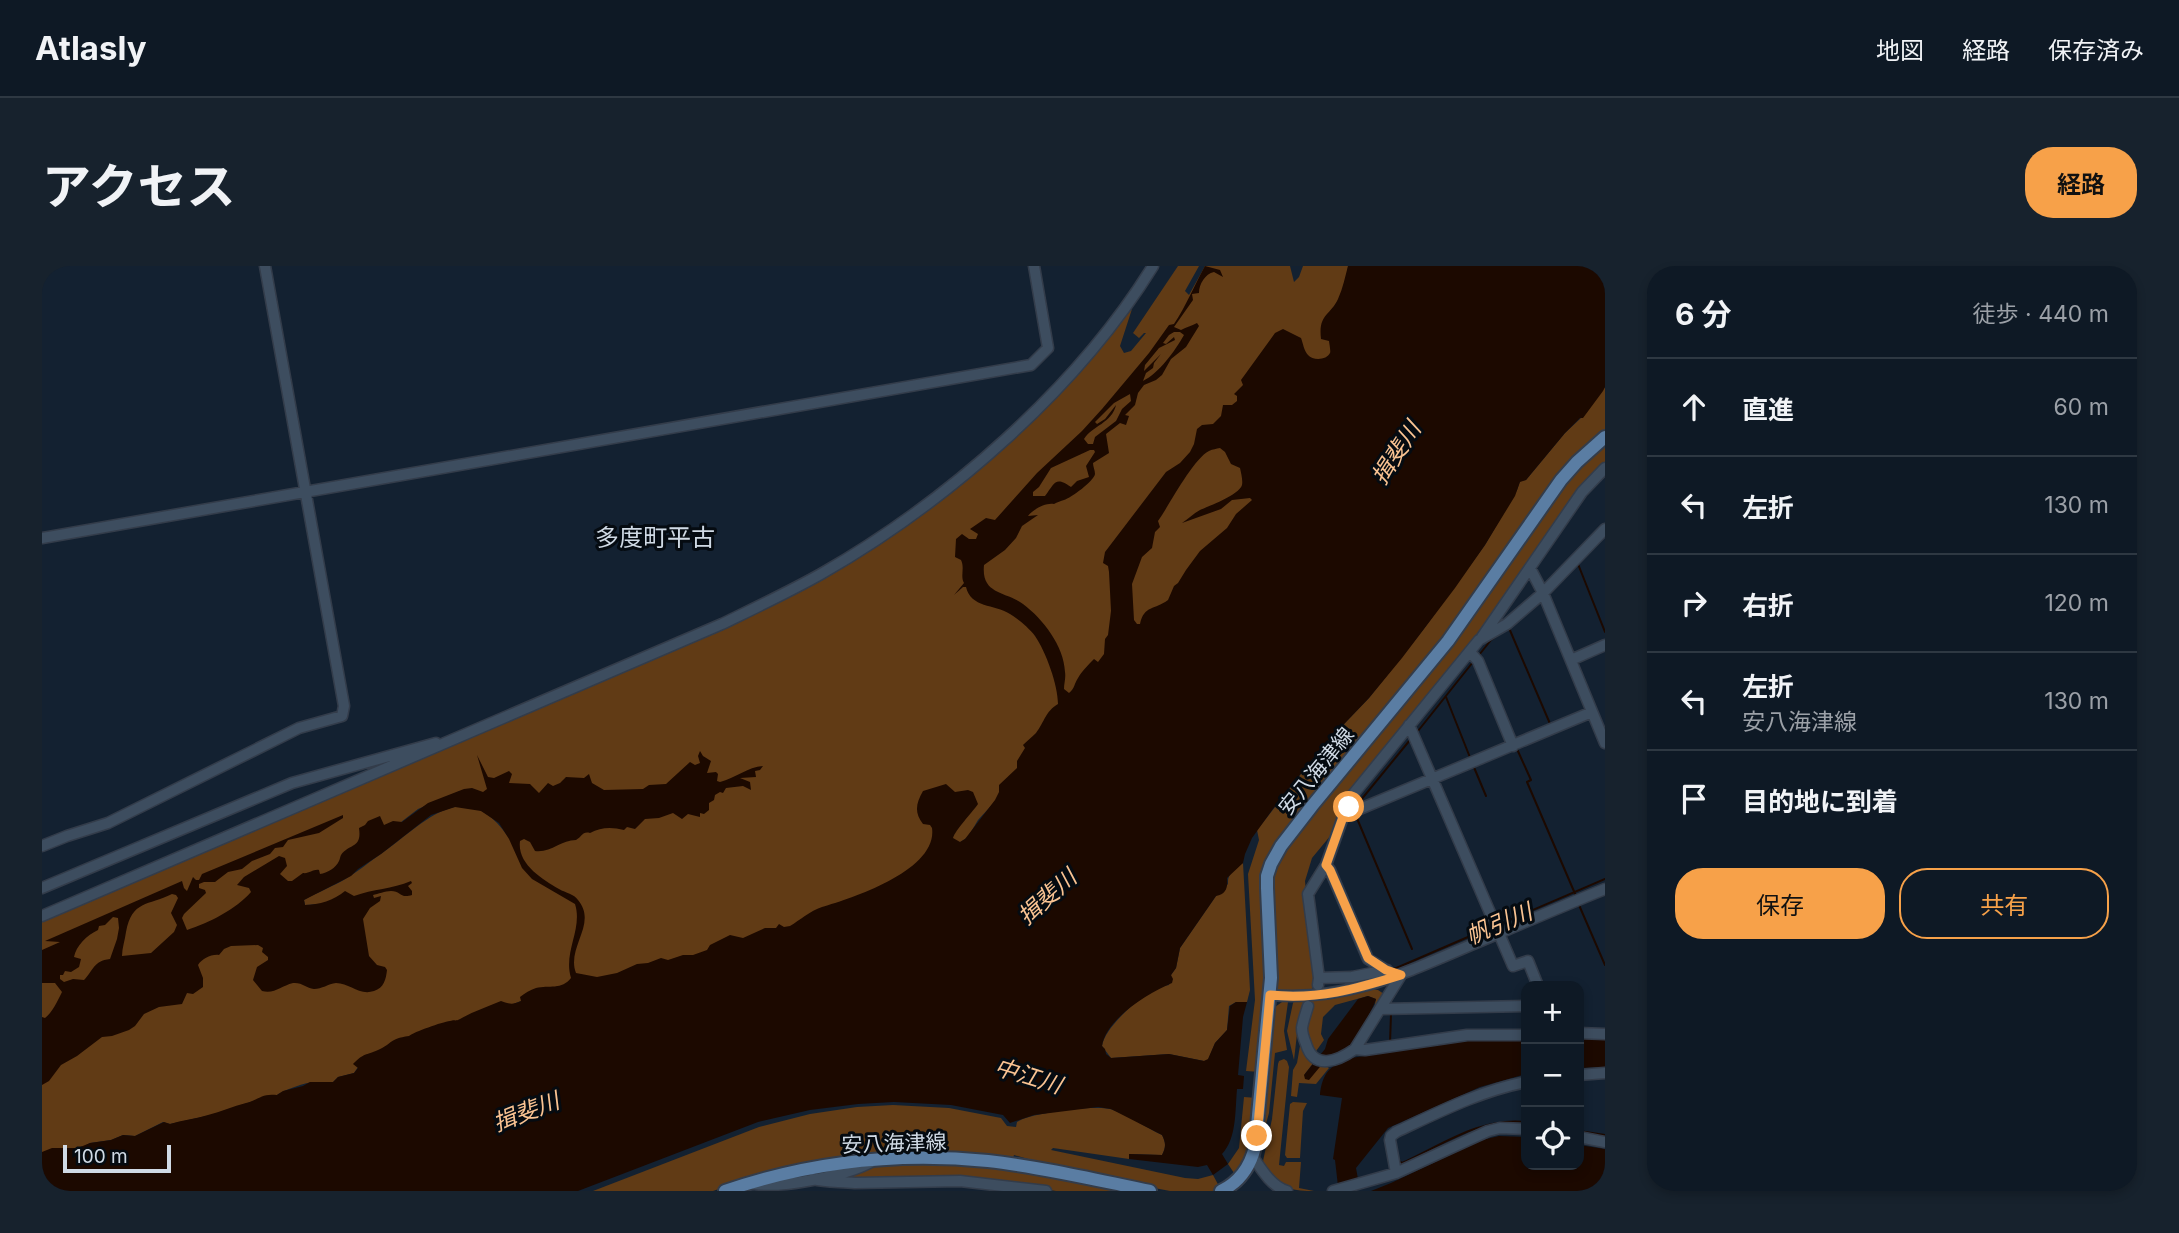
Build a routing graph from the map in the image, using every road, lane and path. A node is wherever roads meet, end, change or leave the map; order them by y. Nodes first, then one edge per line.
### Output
1 (265, 266) edge
2 (1034, 266) edge
3 (1153, 266) edge
4 (1605, 437) edge
5 (1605, 468) edge
6 (305, 492) junction
7 (1605, 529) edge
8 (42, 538) edge
9 (1530, 568) junction
10 (1543, 593) junction
11 (1479, 640) junction
12 (1605, 645) edge
13 (1470, 652) junction
14 (1571, 660) junction
15 (1592, 712) junction
16 (1409, 725) junction
17 (463, 736) junction
18 (1605, 743) edge
19 (1513, 747) junction
20 (1434, 779) junction
21 (1349, 807) junction
22 (42, 846) edge
23 (1326, 865) junction
24 (42, 888) edge
25 (1605, 889) edge
26 (42, 916) edge
27 (1496, 928) junction
28 (1386, 970) junction
29 (1401, 975) junction
30 (1536, 981) edge
31 (1270, 995) junction
32 (1308, 1006) dead end
33 (1521, 1006) edge
34 (1381, 1009) junction
35 (1584, 1033) edge
36 (1605, 1034) edge
37 (1521, 1035) edge
38 (1347, 1054) junction
39 (1605, 1073) edge
40 (1584, 1074) edge
41 (1521, 1083) edge
42 (1521, 1129) edge
43 (1584, 1139) edge
44 (1605, 1142) edge
45 (1253, 1157) junction
46 (875, 1160) junction
47 (1396, 1173) junction
48 (813, 1180) junction
49 (748, 1183) junction
50 (1338, 1190) edge
51 (725, 1191) edge
52 (815, 1191) edge
53 (1046, 1191) edge
54 (1146, 1191) edge
55 (1222, 1191) edge
56 (1287, 1191) edge

1 - 6 street
2 - 6 street
3 - 17 street
4 - 31 main road, 安八海津線
5 - 9 street
6 - 8 street
6 - 22 street
7 - 10 street
9 - 10 street
9 - 11 street
10 - 11 street
10 - 14 street
11 - 13 street
12 - 14 street
13 - 16 street
13 - 19 street
14 - 15 street
15 - 18 street
15 - 19 street
16 - 20 street
16 - 21 street
17 - 24 street
17 - 26 street
19 - 20 street
20 - 21 street
20 - 27 street
21 - 23 street
23 - 28 street
23 - 28 street
25 - 27 street
27 - 29 street
27 - 30 street
28 - 29 street
29 - 31 street
29 - 34 street
31 - 45 main road, 安八海津線
32 - 38 street
33 - 34 street
34 - 38 street
35 - 36 street
37 - 38 street
39 - 40 street
41 - 47 street
42 - 47 street
43 - 44 street
45 - 55 main road
45 - 56 street
46 - 48 street
46 - 49 main road, 安八海津線
46 - 54 main road, 安八海津線
47 - 50 street
48 - 49 street
48 - 52 street
48 - 53 street
49 - 51 main road, 安八海津線

